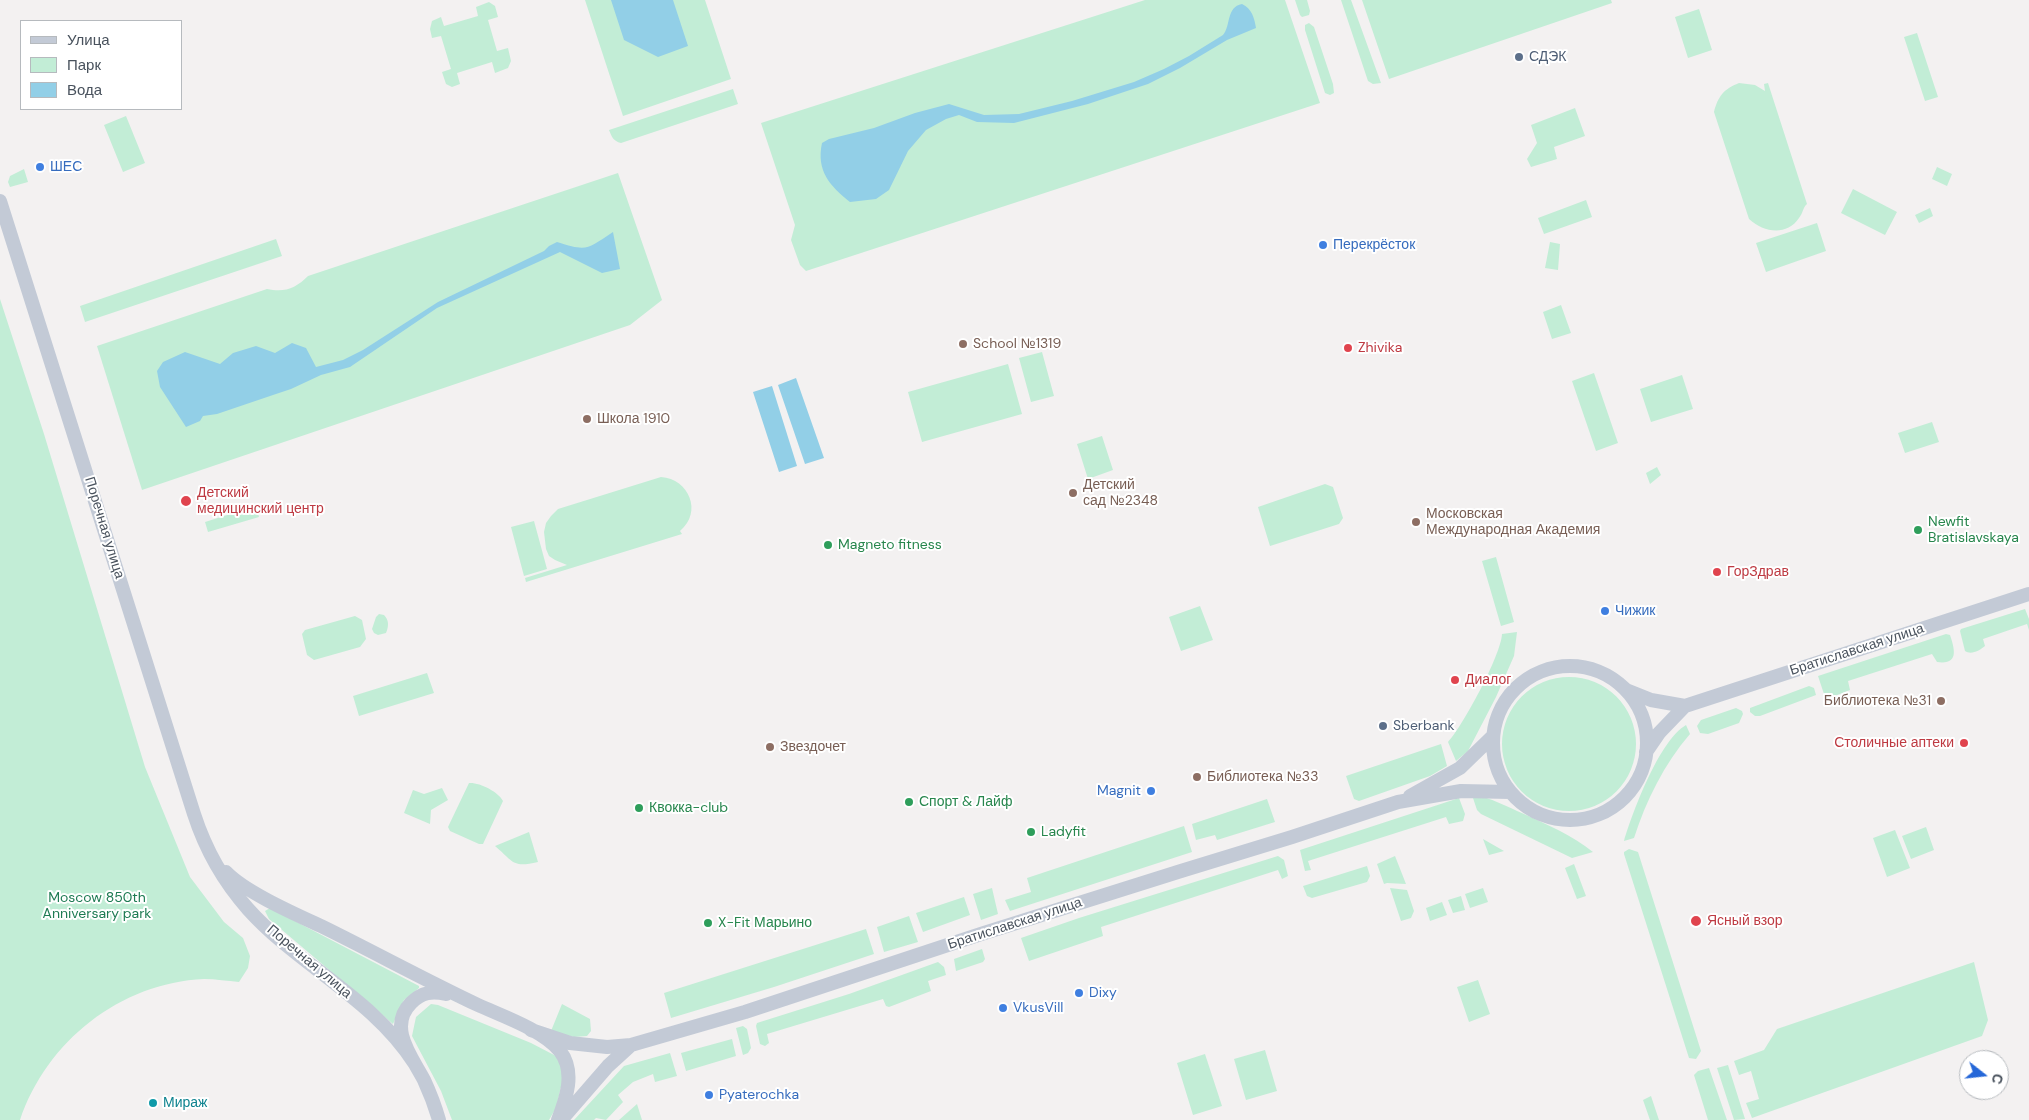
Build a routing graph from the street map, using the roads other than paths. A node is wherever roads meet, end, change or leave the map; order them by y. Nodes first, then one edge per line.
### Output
1 (0, 201) edge
2 (2029, 594) edge
3 (1625, 690) junction
4 (1685, 706) junction
5 (1493, 736) junction
6 (1646, 752) junction
7 (1510, 792) junction
8 (1398, 802) junction
9 (212, 854) junction
10 (459, 996) junction
11 (531, 1030) junction
12 (631, 1045) junction
13 (415, 1064) junction
14 (439, 1120) edge
15 (560, 1120) edge

1 - 9 main road, Поречная улица
2 - 4 main road, Братиславская улица
3 - 4 main road, Братиславская улица
3 - 5 main road, Братиславская улица
3 - 6 main road, Братиславская улица
4 - 6 main road, Братиславская улица
5 - 7 main road, Братиславская улица
5 - 8 main road, Братиславская улица
6 - 7 main road, Братиславская улица
7 - 8 main road, Братиславская улица
8 - 12 main road, Братиславская улица
9 - 10 main road, Поречная улица
9 - 13 main road, Поречная улица
10 - 11 main road, Поречная улица
10 - 13 main road, Поречная улица
11 - 12 main road, Братиславская улица
11 - 15 main road, Поречная улица
12 - 15 main road, Братиславская улица
13 - 14 main road, Поречная улица

